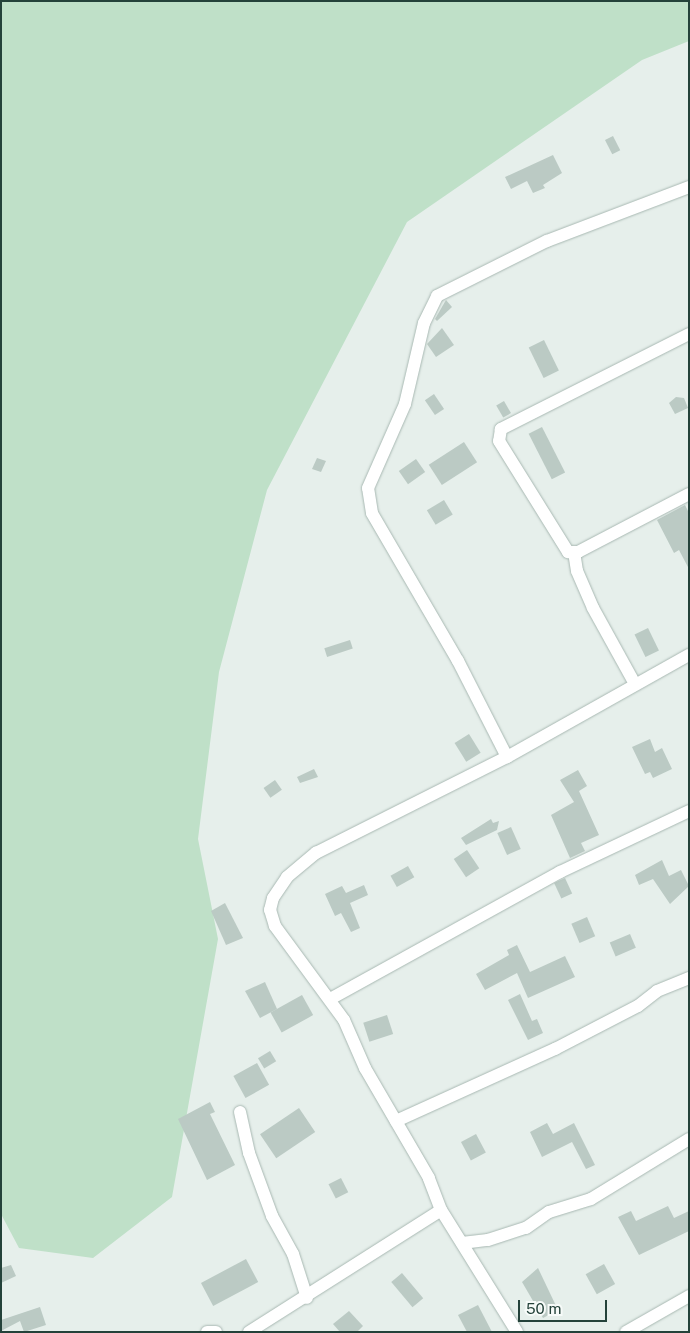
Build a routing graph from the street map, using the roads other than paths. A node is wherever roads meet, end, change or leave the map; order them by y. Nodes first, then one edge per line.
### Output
1 (689, 187) edge
2 (689, 334) edge
3 (689, 494) edge
4 (574, 552) junction
5 (689, 655) edge
6 (635, 684) junction
7 (507, 756) junction
8 (689, 811) edge
9 (689, 978) edge
10 (330, 999) junction
11 (240, 1112) dead end
12 (396, 1121) junction
13 (689, 1139) edge
14 (441, 1210) junction
15 (462, 1243) junction
16 (689, 1296) edge
17 (307, 1298) junction
18 (207, 1332) edge
19 (216, 1332) edge
20 (249, 1332) edge
21 (516, 1332) edge
22 (626, 1332) edge

1 - 7 street
2 - 4 street
3 - 4 street
4 - 6 street
5 - 6 street
6 - 7 street
7 - 10 street
8 - 10 street
9 - 12 street
10 - 12 street
11 - 17 street
12 - 14 street
13 - 15 street
14 - 15 street
14 - 17 street
15 - 21 street
16 - 22 street
17 - 20 street
18 - 19 street

